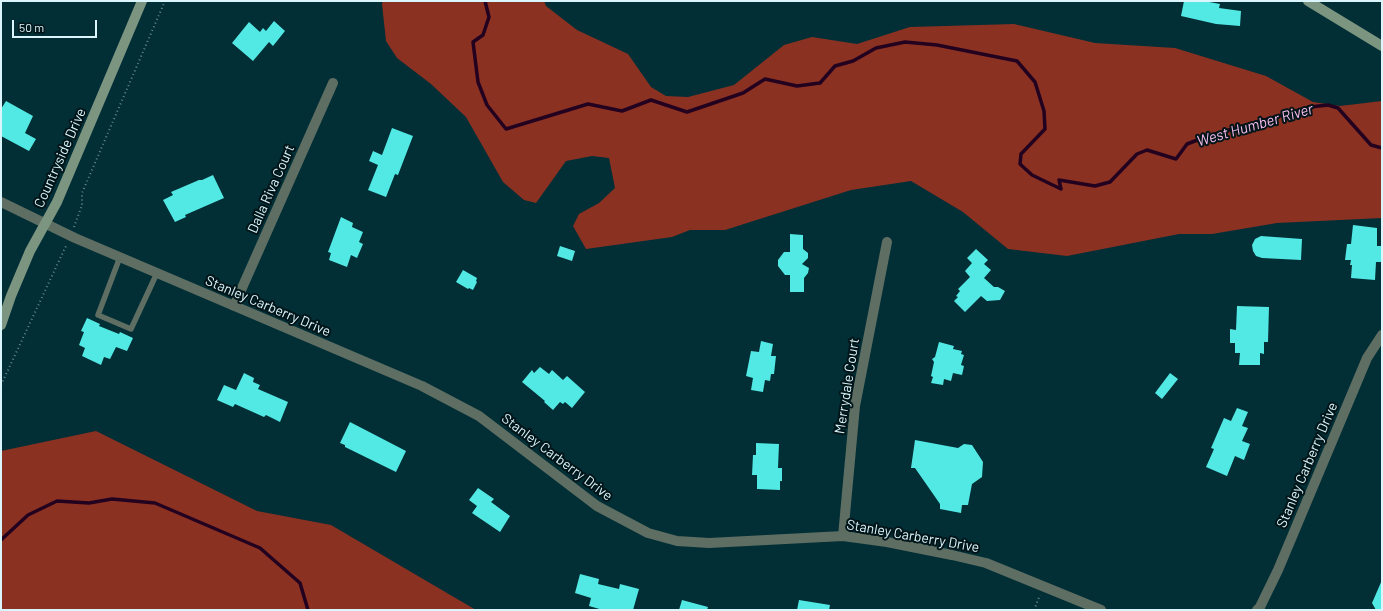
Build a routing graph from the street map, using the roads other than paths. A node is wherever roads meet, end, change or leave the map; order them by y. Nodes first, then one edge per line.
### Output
1 (142, 1) edge
2 (1308, 1) edge
3 (1382, 46) edge
4 (333, 83) dead end
5 (1, 202) edge
6 (45, 224) junction
7 (887, 242) dead end
8 (120, 257) junction
9 (157, 273) junction
10 (234, 306) junction
11 (1, 324) edge
12 (1382, 335) edge
13 (843, 536) junction
14 (1259, 609) edge
15 (1102, 610) edge

1 - 6 main road, Countryside Drive
2 - 3 main road
4 - 10 street, Dalla Riva Court
5 - 6 street, Stanley Carberry Drive
6 - 8 street, Stanley Carberry Drive
6 - 11 main road, Countryside Drive
7 - 13 street, Merrydale Court
8 - 9 street, Stanley Carberry Drive
8 - 9 lane
9 - 10 street, Stanley Carberry Drive
10 - 13 street, Stanley Carberry Drive
12 - 14 street, Stanley Carberry Drive
13 - 15 street, Stanley Carberry Drive

